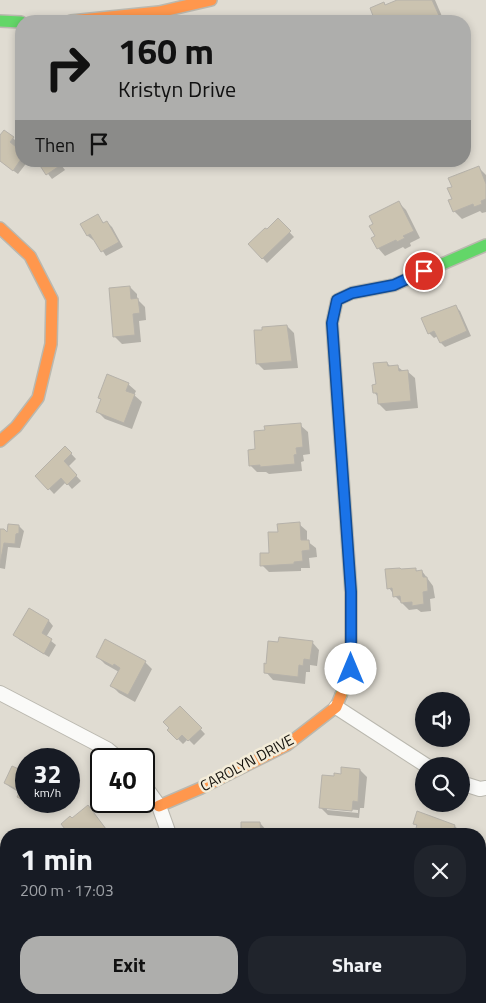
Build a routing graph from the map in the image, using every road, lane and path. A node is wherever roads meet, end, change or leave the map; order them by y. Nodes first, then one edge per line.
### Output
1 (211, 0) edge
2 (138, 15) edge
3 (0, 21) edge
4 (15, 22) edge
5 (0, 228) edge
6 (486, 244) edge
7 (0, 441) edge
8 (0, 693) edge
9 (336, 707) junction
10 (105, 748) edge
11 (415, 758) edge
12 (470, 785) edge
13 (486, 788) edge
14 (155, 799) edge
15 (160, 806) junction
16 (167, 828) edge

1 - 2 street
3 - 4 street
5 - 7 street
6 - 9 street
8 - 10 street
9 - 11 street
9 - 15 street, CAROLYN DRIVE
12 - 13 street
14 - 15 street
15 - 16 street

